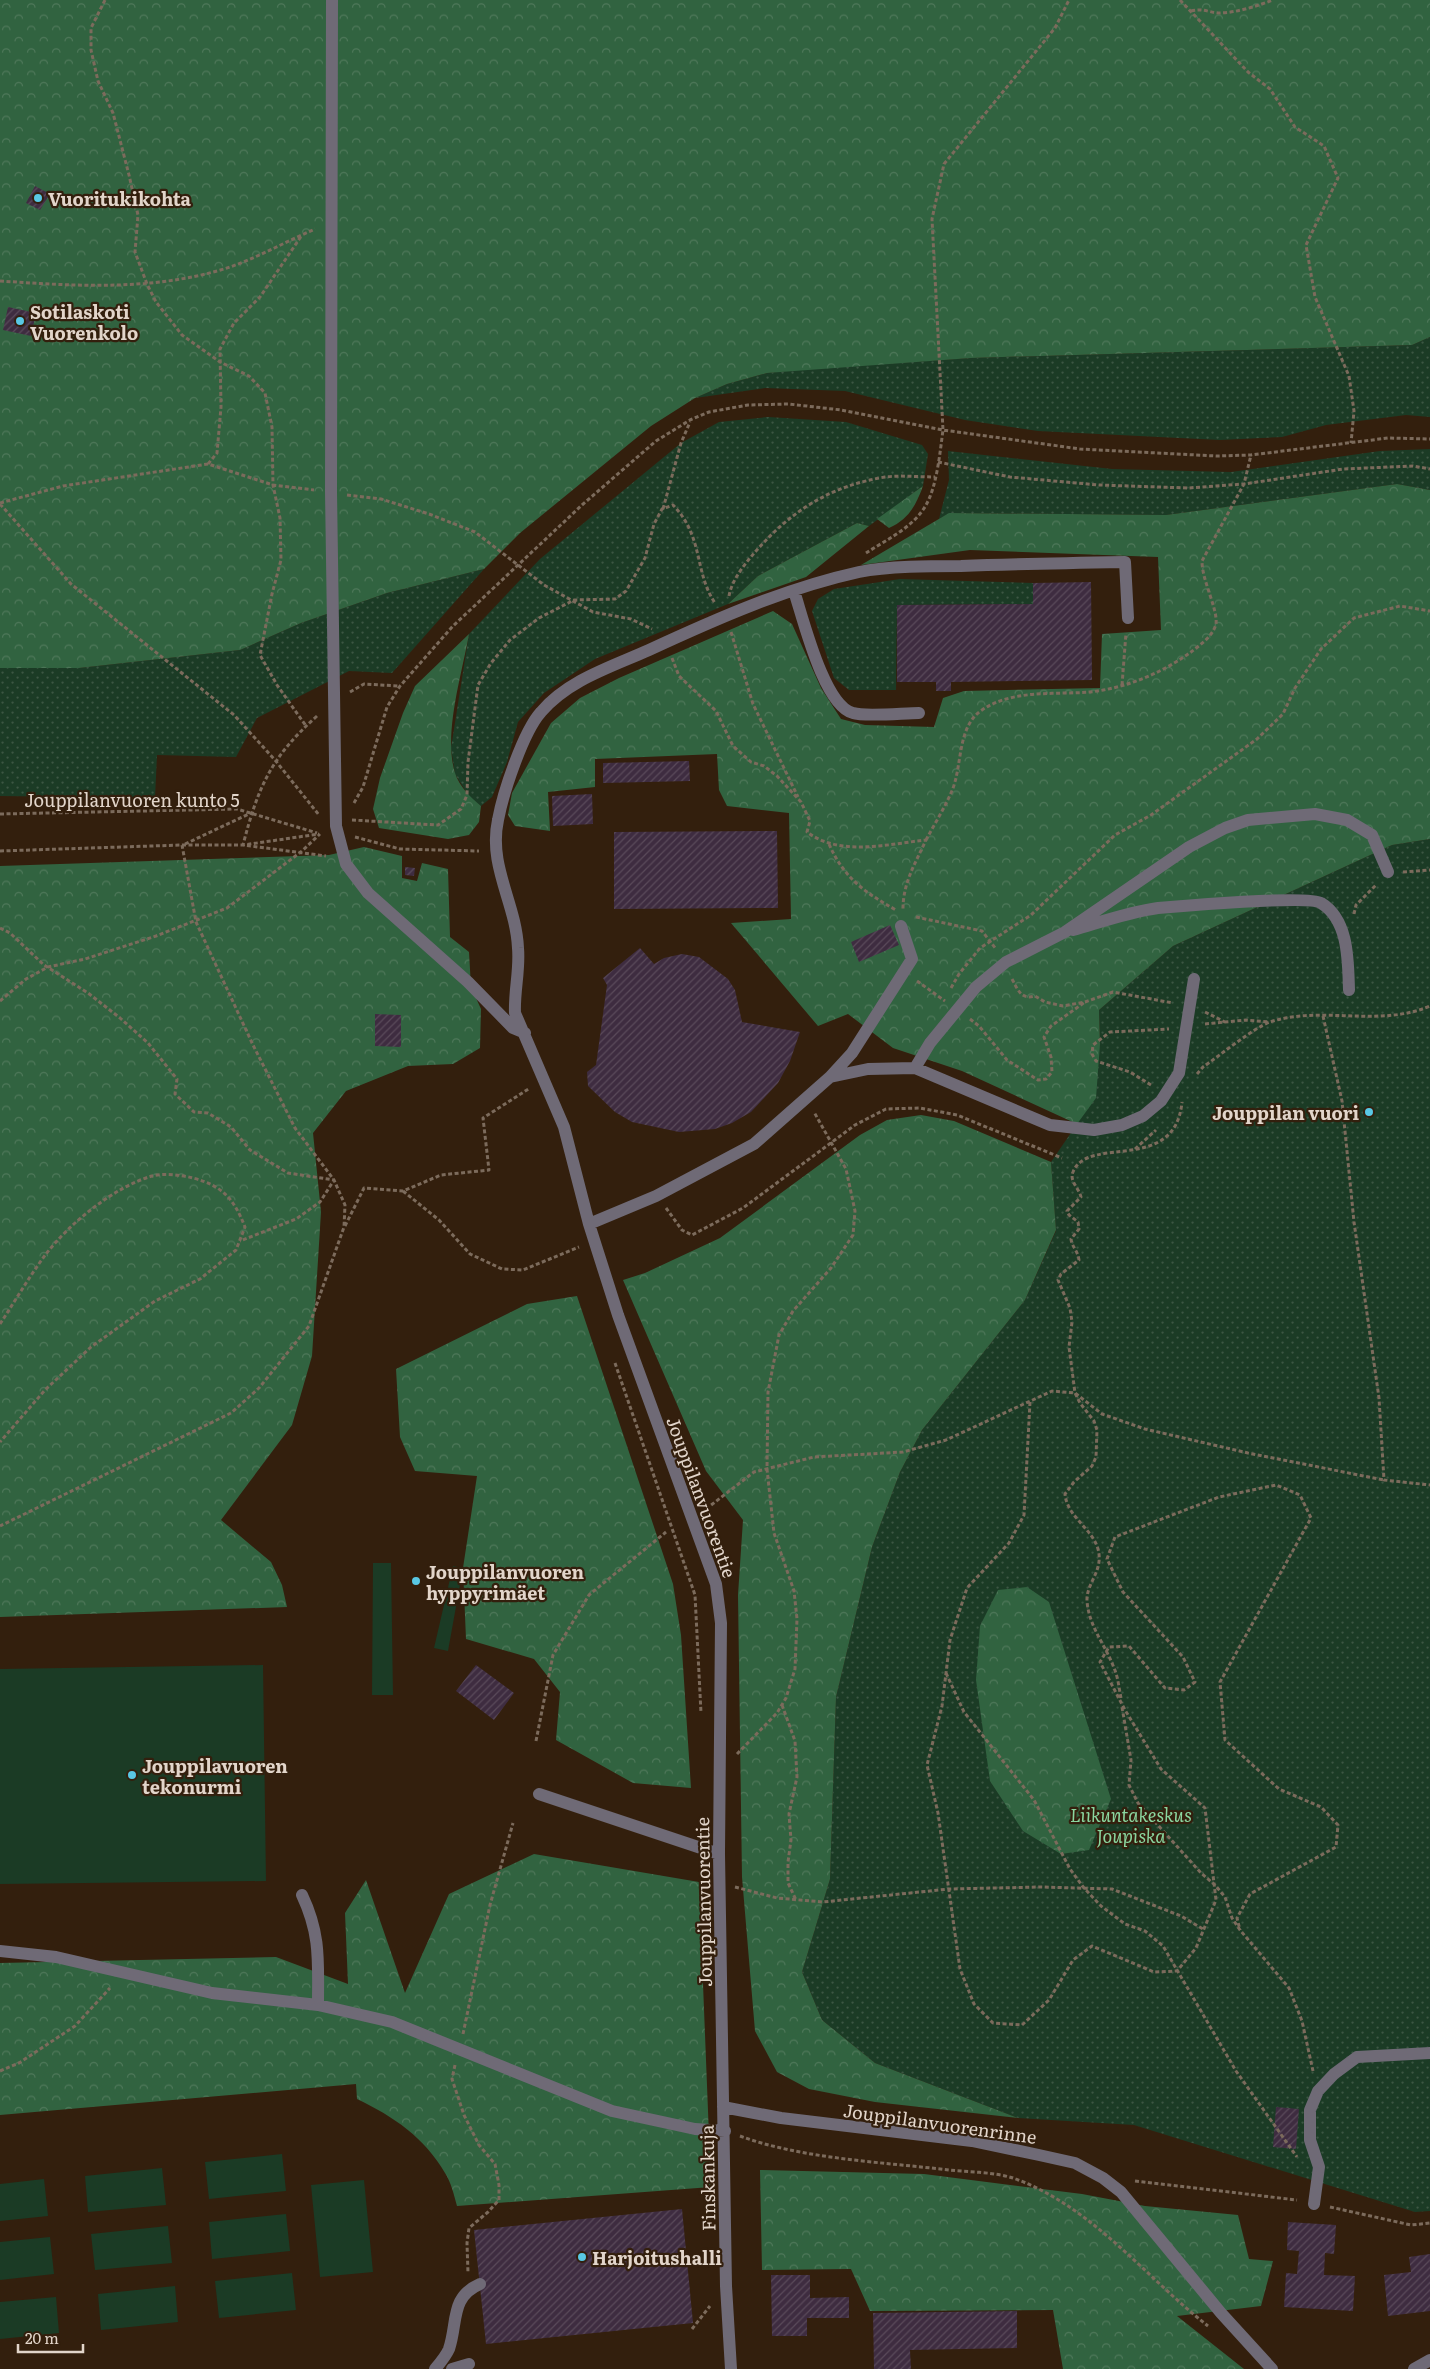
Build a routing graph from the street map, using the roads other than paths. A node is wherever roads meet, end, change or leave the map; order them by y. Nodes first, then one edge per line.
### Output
1 (332, 0) edge
2 (794, 590) junction
3 (1128, 618) road end
4 (919, 713) dead end
5 (1388, 872) road end
6 (901, 926) dead end
7 (1061, 934) junction
8 (1194, 979) dead end
9 (1349, 990) dead end
10 (526, 1033) junction
11 (915, 1068) junction
12 (830, 1077) junction
13 (589, 1224) junction
14 (539, 1794) dead end
15 (719, 1854) junction
16 (302, 1895) dead end
17 (0, 1951) edge
18 (318, 2005) junction
19 (1430, 2052) edge
20 (723, 2107) junction
21 (725, 2131) junction
22 (1314, 2204) road end
23 (480, 2284) dead end
24 (1430, 2360) edge
25 (469, 2364) dead end
26 (1273, 2368) edge
27 (436, 2369) edge
28 (452, 2369) edge
29 (731, 2369) edge
30 (1414, 2369) edge

1 - 10 street
2 - 3 street, Jouppilanvuorentie
2 - 4 street
2 - 10 street, Jouppilanvuorentie
5 - 7 street
6 - 12 street
7 - 9 street
7 - 11 street
8 - 11 street
10 - 13 street, Jouppilanvuorentie
11 - 12 street
12 - 13 street
13 - 15 street, Jouppilanvuorentie
14 - 15 street
15 - 20 street, Jouppilanvuorentie
16 - 18 street
17 - 18 street
18 - 21 street
19 - 22 street
20 - 21 street, Finskankuja
20 - 26 street, Jouppilanvuorenrinne
21 - 29 street, Finskankuja
23 - 27 street
24 - 30 street
25 - 28 street

